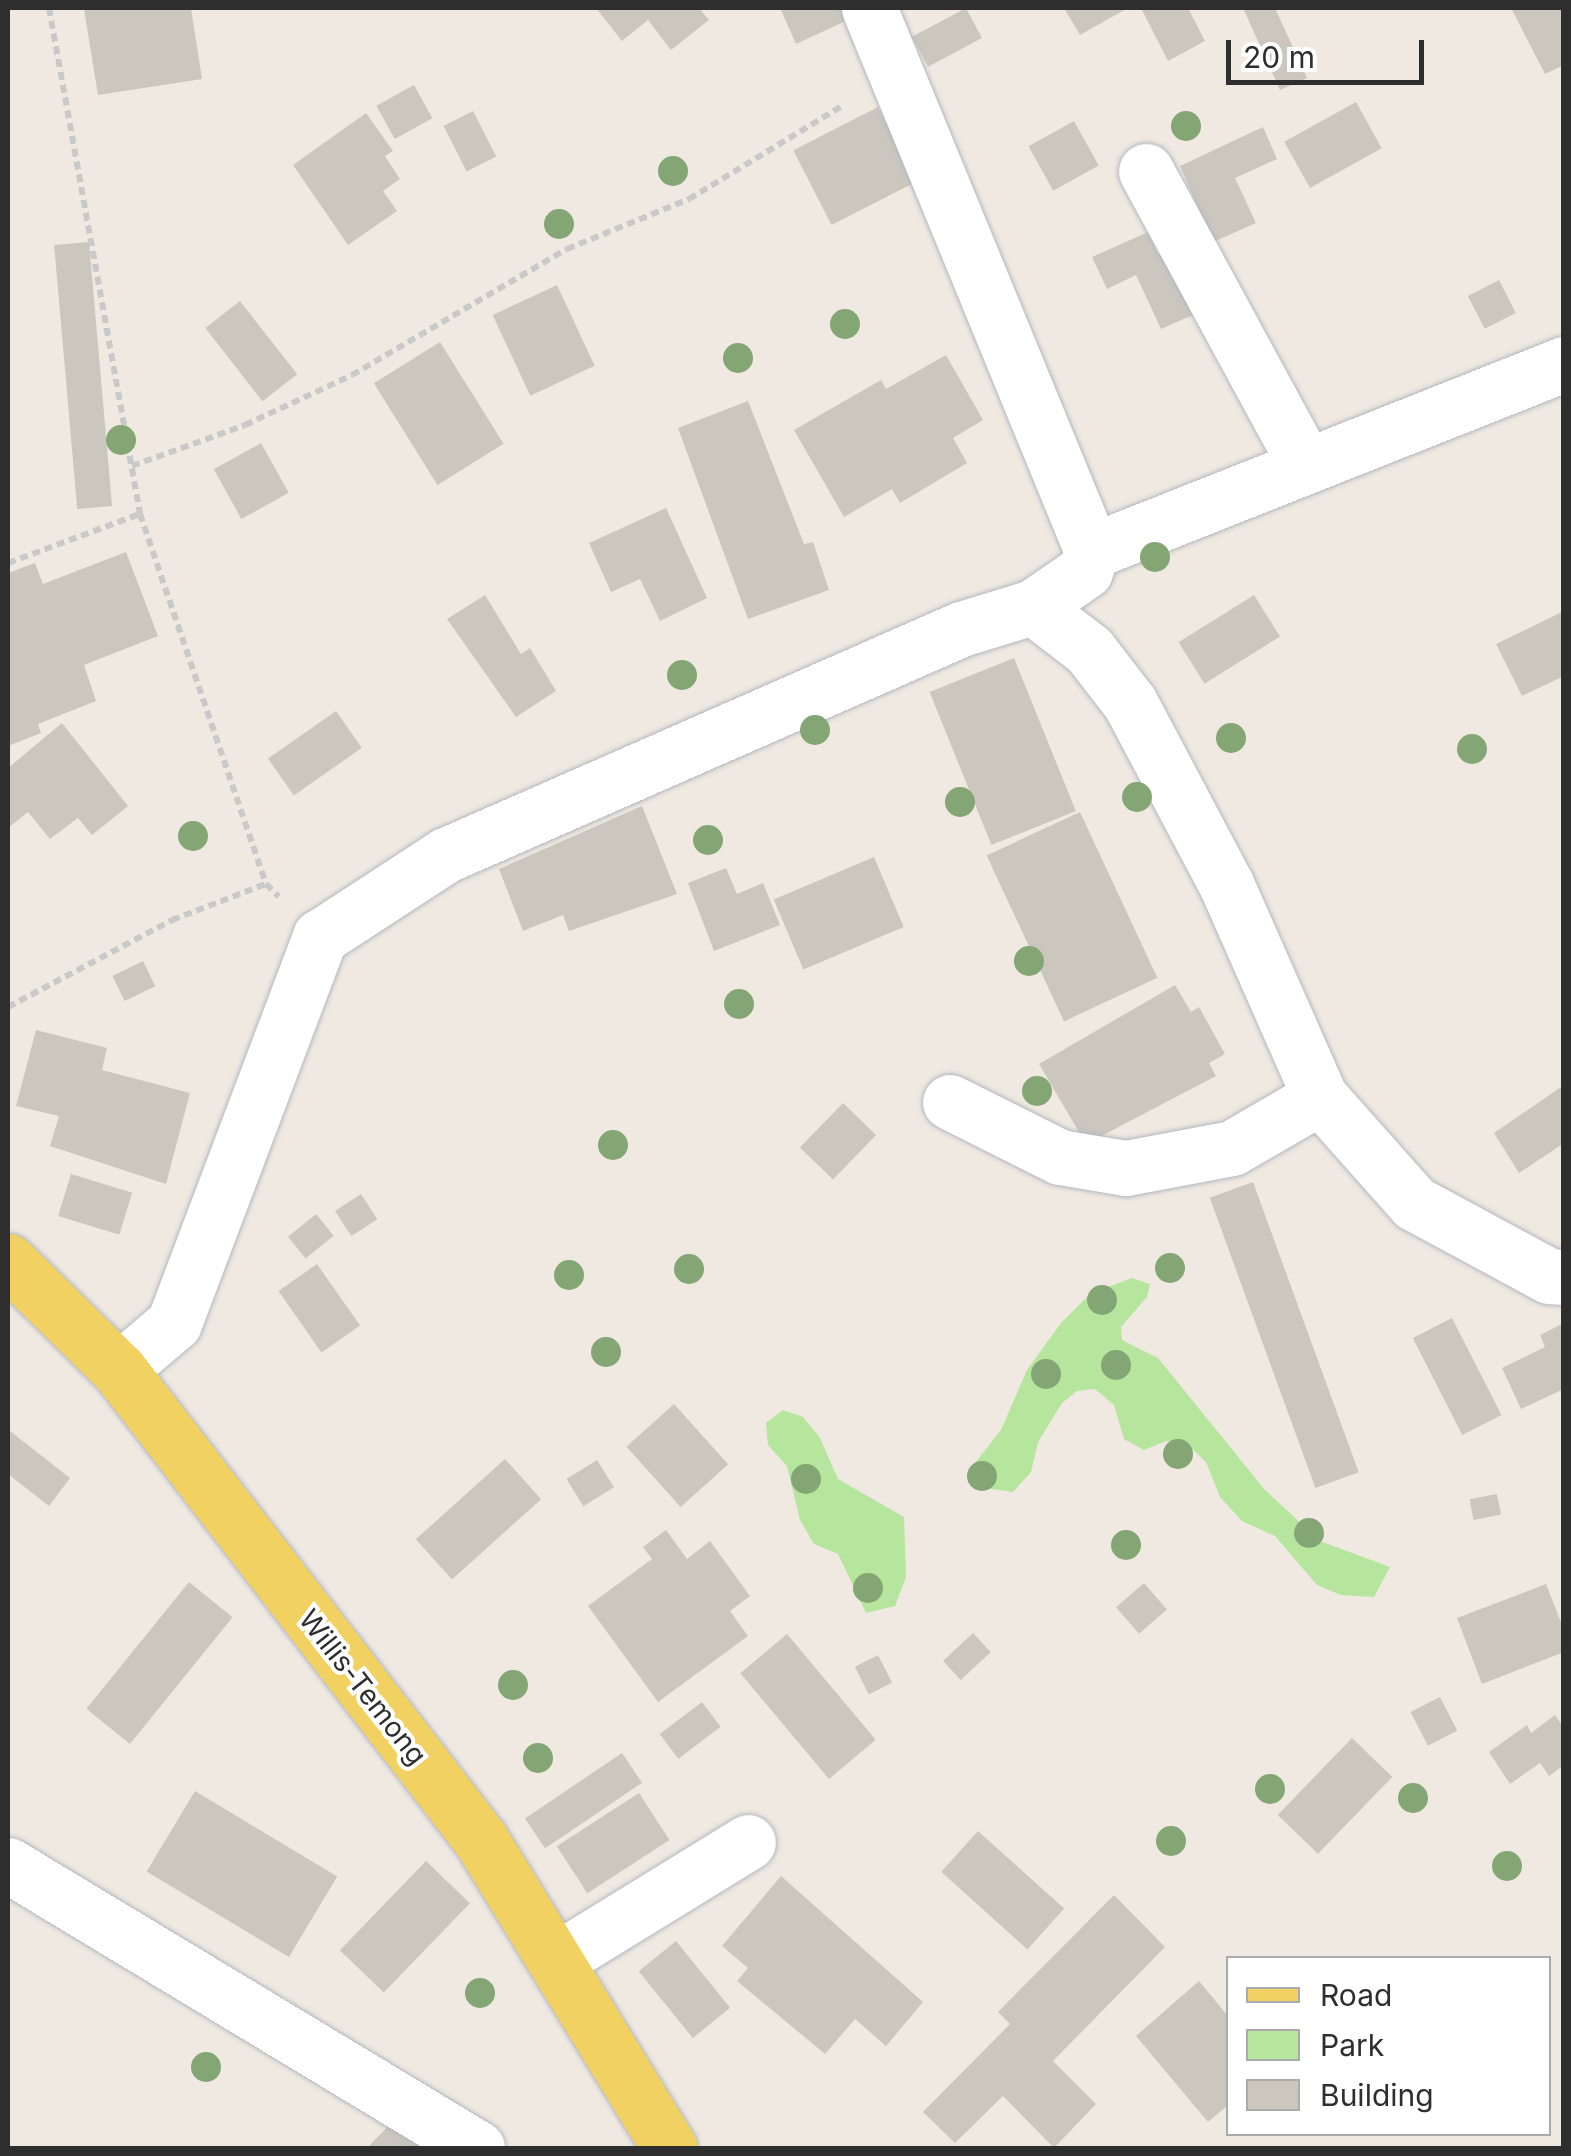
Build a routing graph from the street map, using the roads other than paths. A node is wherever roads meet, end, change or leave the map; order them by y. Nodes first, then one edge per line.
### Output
1 (869, 8) edge
2 (1146, 171) dead end
3 (1564, 364) edge
4 (1304, 462) junction
5 (1092, 551) junction
6 (1033, 607) junction
7 (1320, 1097) junction
8 (950, 1102) dead end
9 (8, 1261) edge
10 (1564, 1277) edge
11 (119, 1370) junction
12 (748, 1842) dead end
13 (8, 1865) edge
14 (558, 1959) junction
15 (477, 2148) edge
16 (670, 2148) edge

1 - 5 street
2 - 4 street
3 - 4 street
4 - 5 street
5 - 6 street
6 - 7 street
6 - 11 street
7 - 8 street
7 - 10 street
9 - 11 main road, Willis-Temong
11 - 14 main road, Willis-Temong
12 - 14 street
13 - 15 street
14 - 16 main road, Willis-Temong

